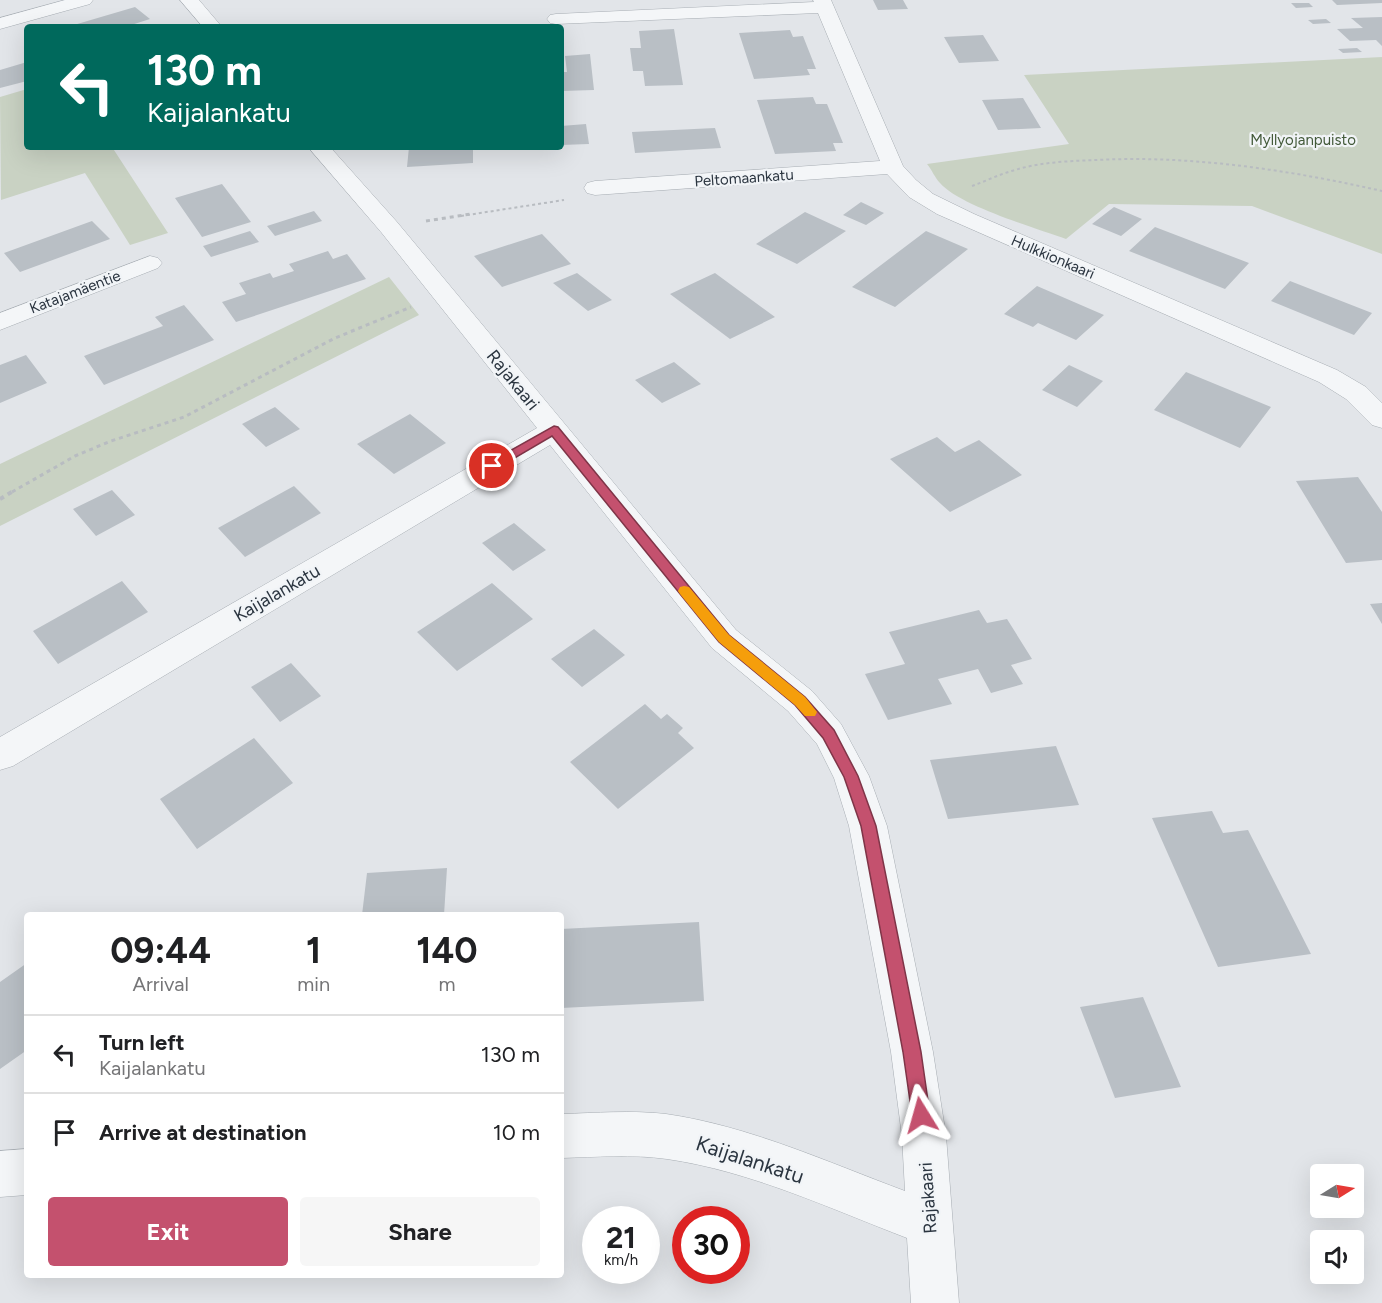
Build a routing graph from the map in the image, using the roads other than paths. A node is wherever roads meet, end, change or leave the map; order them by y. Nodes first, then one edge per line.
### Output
1 (84, 0) edge
2 (189, 0) edge
3 (823, 3) edge
4 (586, 9) edge
5 (556, 19) dead end
6 (0, 24) edge
7 (210, 24) edge
8 (322, 150) edge
9 (893, 167) junction
10 (596, 188) road end
11 (150, 263) dead end
12 (0, 322) edge
13 (1382, 419) edge
14 (554, 430) junction
15 (0, 756) edge
16 (564, 1136) edge
17 (24, 1172) edge
18 (0, 1174) edge
19 (931, 1224) junction
20 (934, 1303) edge

1 - 6 street
2 - 7 street
3 - 4 street
3 - 9 street, Hulkkionkaari
4 - 5 street
8 - 14 street, Rajakaari
9 - 10 street, Peltomaankatu
9 - 13 street, Hulkkionkaari
11 - 12 street, Katajamäentie
14 - 15 street, Kaijalankatu
14 - 19 street, Rajakaari
16 - 19 street, Kaijalankatu
17 - 18 street
19 - 20 street, Rajakaari

